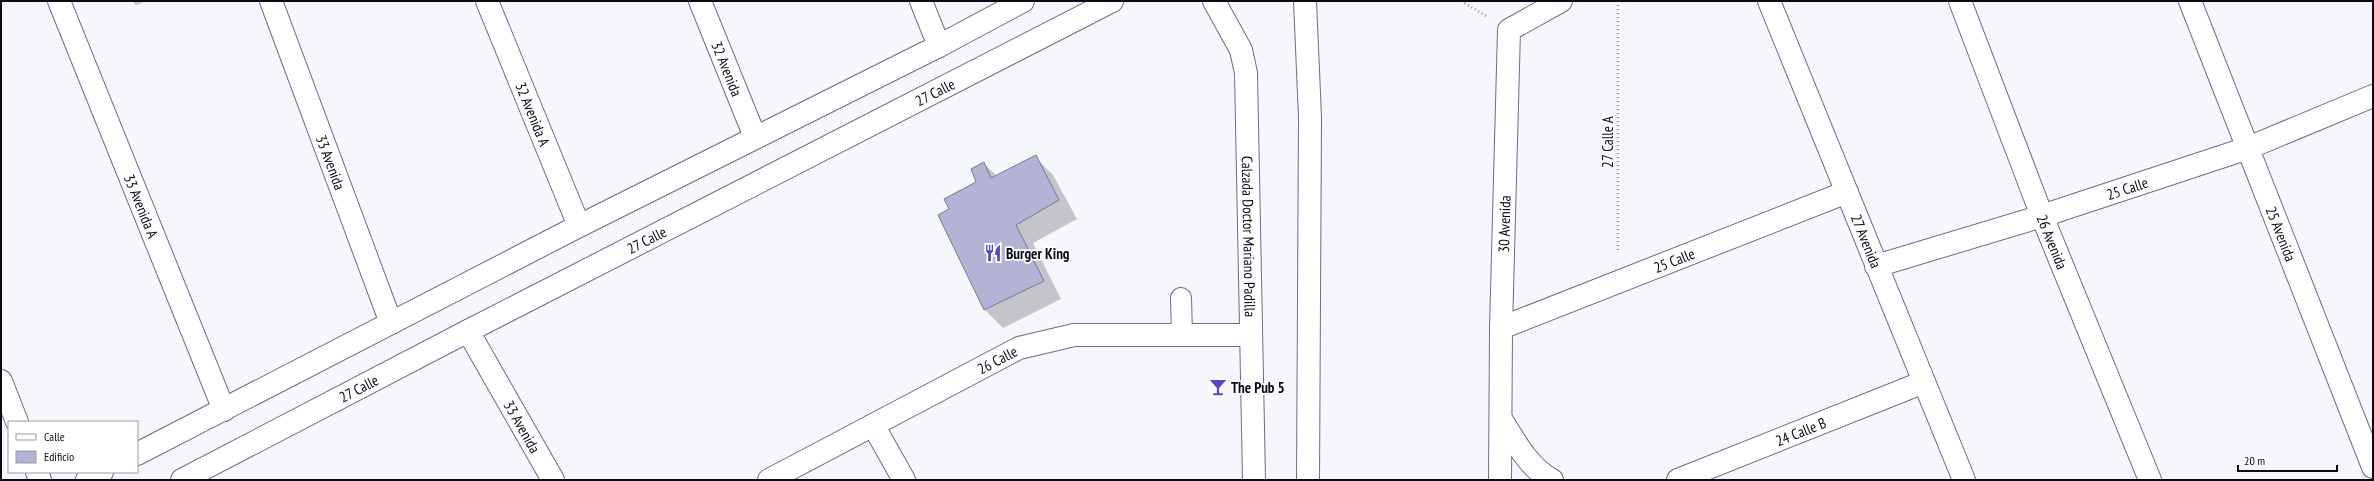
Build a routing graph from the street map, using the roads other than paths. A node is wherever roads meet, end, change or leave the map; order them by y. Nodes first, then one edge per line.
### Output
1 (59, 1) edge
2 (271, 1) edge
3 (488, 1) edge
4 (700, 1) edge
5 (921, 1) edge
6 (1023, 1) edge
7 (1112, 1) edge
8 (1214, 1) edge
9 (1305, 1) edge
10 (1561, 1) edge
11 (1770, 1) edge
12 (1960, 1) edge
13 (2190, 1) edge
14 (939, 46) junction
15 (2373, 96) edge
16 (755, 137) junction
17 (2248, 148) junction
18 (1847, 192) junction
19 (2042, 216) junction
20 (578, 226) junction
21 (1876, 266) junction
22 (1181, 298) dead end
23 (391, 323) junction
24 (1501, 328) junction
25 (468, 330) junction
26 (1182, 334) junction
27 (1250, 335) junction
28 (1, 381) edge
29 (1924, 382) junction
30 (224, 410) junction
31 (1500, 419) junction
32 (17, 421) edge
33 (873, 424) junction
34 (138, 453) edge
35 (2373, 467) edge
36 (100, 473) edge
37 (1548, 478) edge
38 (87, 480) edge
39 (182, 480) edge
40 (553, 480) edge
41 (769, 480) edge
42 (904, 480) edge
43 (1254, 480) edge
44 (1308, 480) edge
45 (1500, 480) edge
46 (1678, 480) edge
47 (1964, 480) edge
48 (2150, 480) edge

1 - 30 street, 33 Avenida A
2 - 23 street, 33 Avenida
3 - 20 street, 32 Avenida A
4 - 16 street, 32 Avenida
5 - 14 street
6 - 14 street
7 - 25 street, 27 Calle
8 - 27 street, Calzada Doctor Mariano Padilla
9 - 44 street
10 - 24 street, 30 Avenida
11 - 18 street, 27 Avenida
12 - 19 street, 26 Avenida
13 - 17 street, 25 Avenida
14 - 16 street
15 - 17 street, 25 Calle
16 - 20 street
17 - 19 street, 25 Calle
17 - 35 street, 25 Avenida
18 - 21 street, 27 Avenida
18 - 24 street, 25 Calle
19 - 21 street, 25 Calle
19 - 48 street, 26 Avenida
20 - 23 street
21 - 29 street, 27 Avenida
22 - 26 lane
23 - 30 street
24 - 31 street, 30 Avenida
25 - 39 street, 27 Calle
25 - 40 street, 33 Avenida
26 - 27 street, 26 Calle
26 - 33 street, 26 Calle
27 - 43 street, Calzada Doctor Mariano Padilla
28 - 32 street
29 - 46 street, 24 Calle B
29 - 47 street, 27 Avenida
30 - 34 street
31 - 37 street
31 - 45 street, 30 Avenida
33 - 41 street, 26 Calle
33 - 42 street
36 - 38 street

